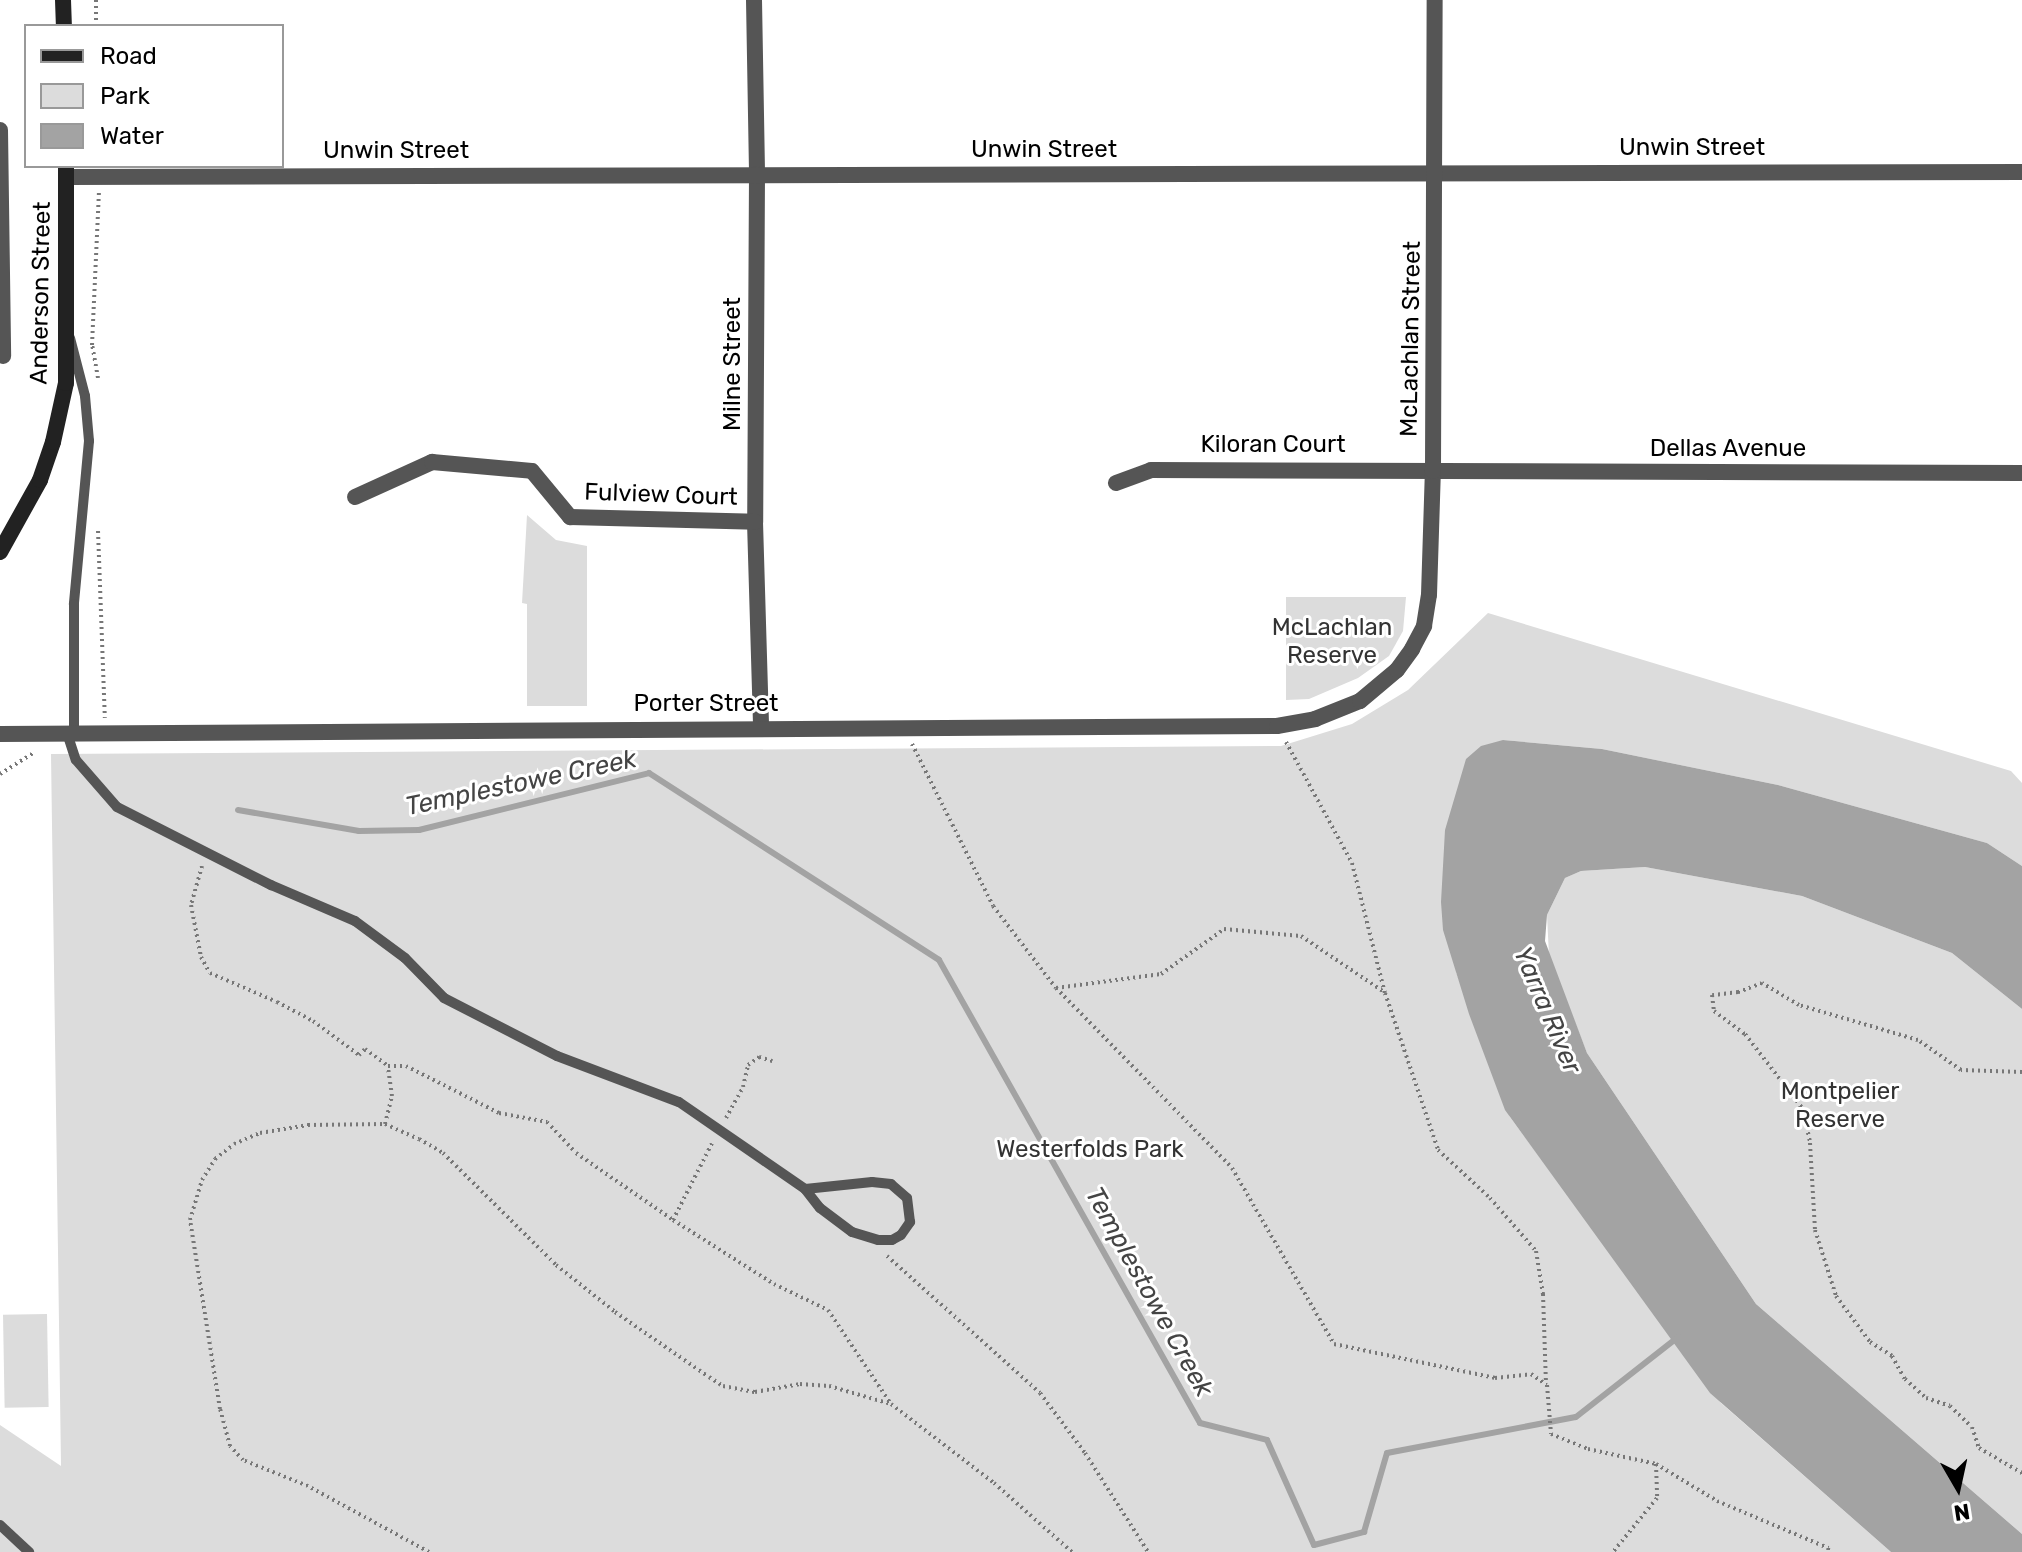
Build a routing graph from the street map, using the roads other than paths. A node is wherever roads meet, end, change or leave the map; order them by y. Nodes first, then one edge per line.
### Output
1 (63, 0) edge
2 (754, 0) edge
3 (1435, 0) edge
4 (64, 24) edge
5 (0, 130) edge
6 (66, 172) edge
7 (2022, 172) edge
8 (1436, 173) junction
9 (757, 174) junction
10 (68, 332) junction
11 (3, 356) dead end
12 (1433, 471) junction
13 (2022, 473) edge
14 (1116, 483) dead end
15 (355, 497) dead end
16 (755, 522) junction
17 (0, 552) edge
18 (1397, 670) joint
19 (761, 729) junction
20 (66, 733) junction
21 (0, 734) edge
22 (805, 1189) junction
23 (0, 1525) edge
24 (29, 1552) edge

1 - 4 main road
2 - 9 street, Milne Street
3 - 8 street, McLachlan Street
5 - 11 street, Anderson Street
6 - 9 street, Unwin Street
6 - 10 main road, Anderson Street
7 - 8 street, Unwin Street
8 - 9 street, Unwin Street
8 - 12 street, McLachlan Street
9 - 16 street, Milne Street
10 - 17 main road, Anderson Street
10 - 20 lane
12 - 13 street, Dellas Avenue
12 - 14 street, Kiloran Court
12 - 18 street, McLachlan Street
15 - 16 street, Fulview Court
16 - 19 street, Milne Street
18 - 19 street, Porter Street
19 - 20 street, Porter Street
20 - 21 street, Porter Street
20 - 22 lane
22 - 22 lane
23 - 24 lane

